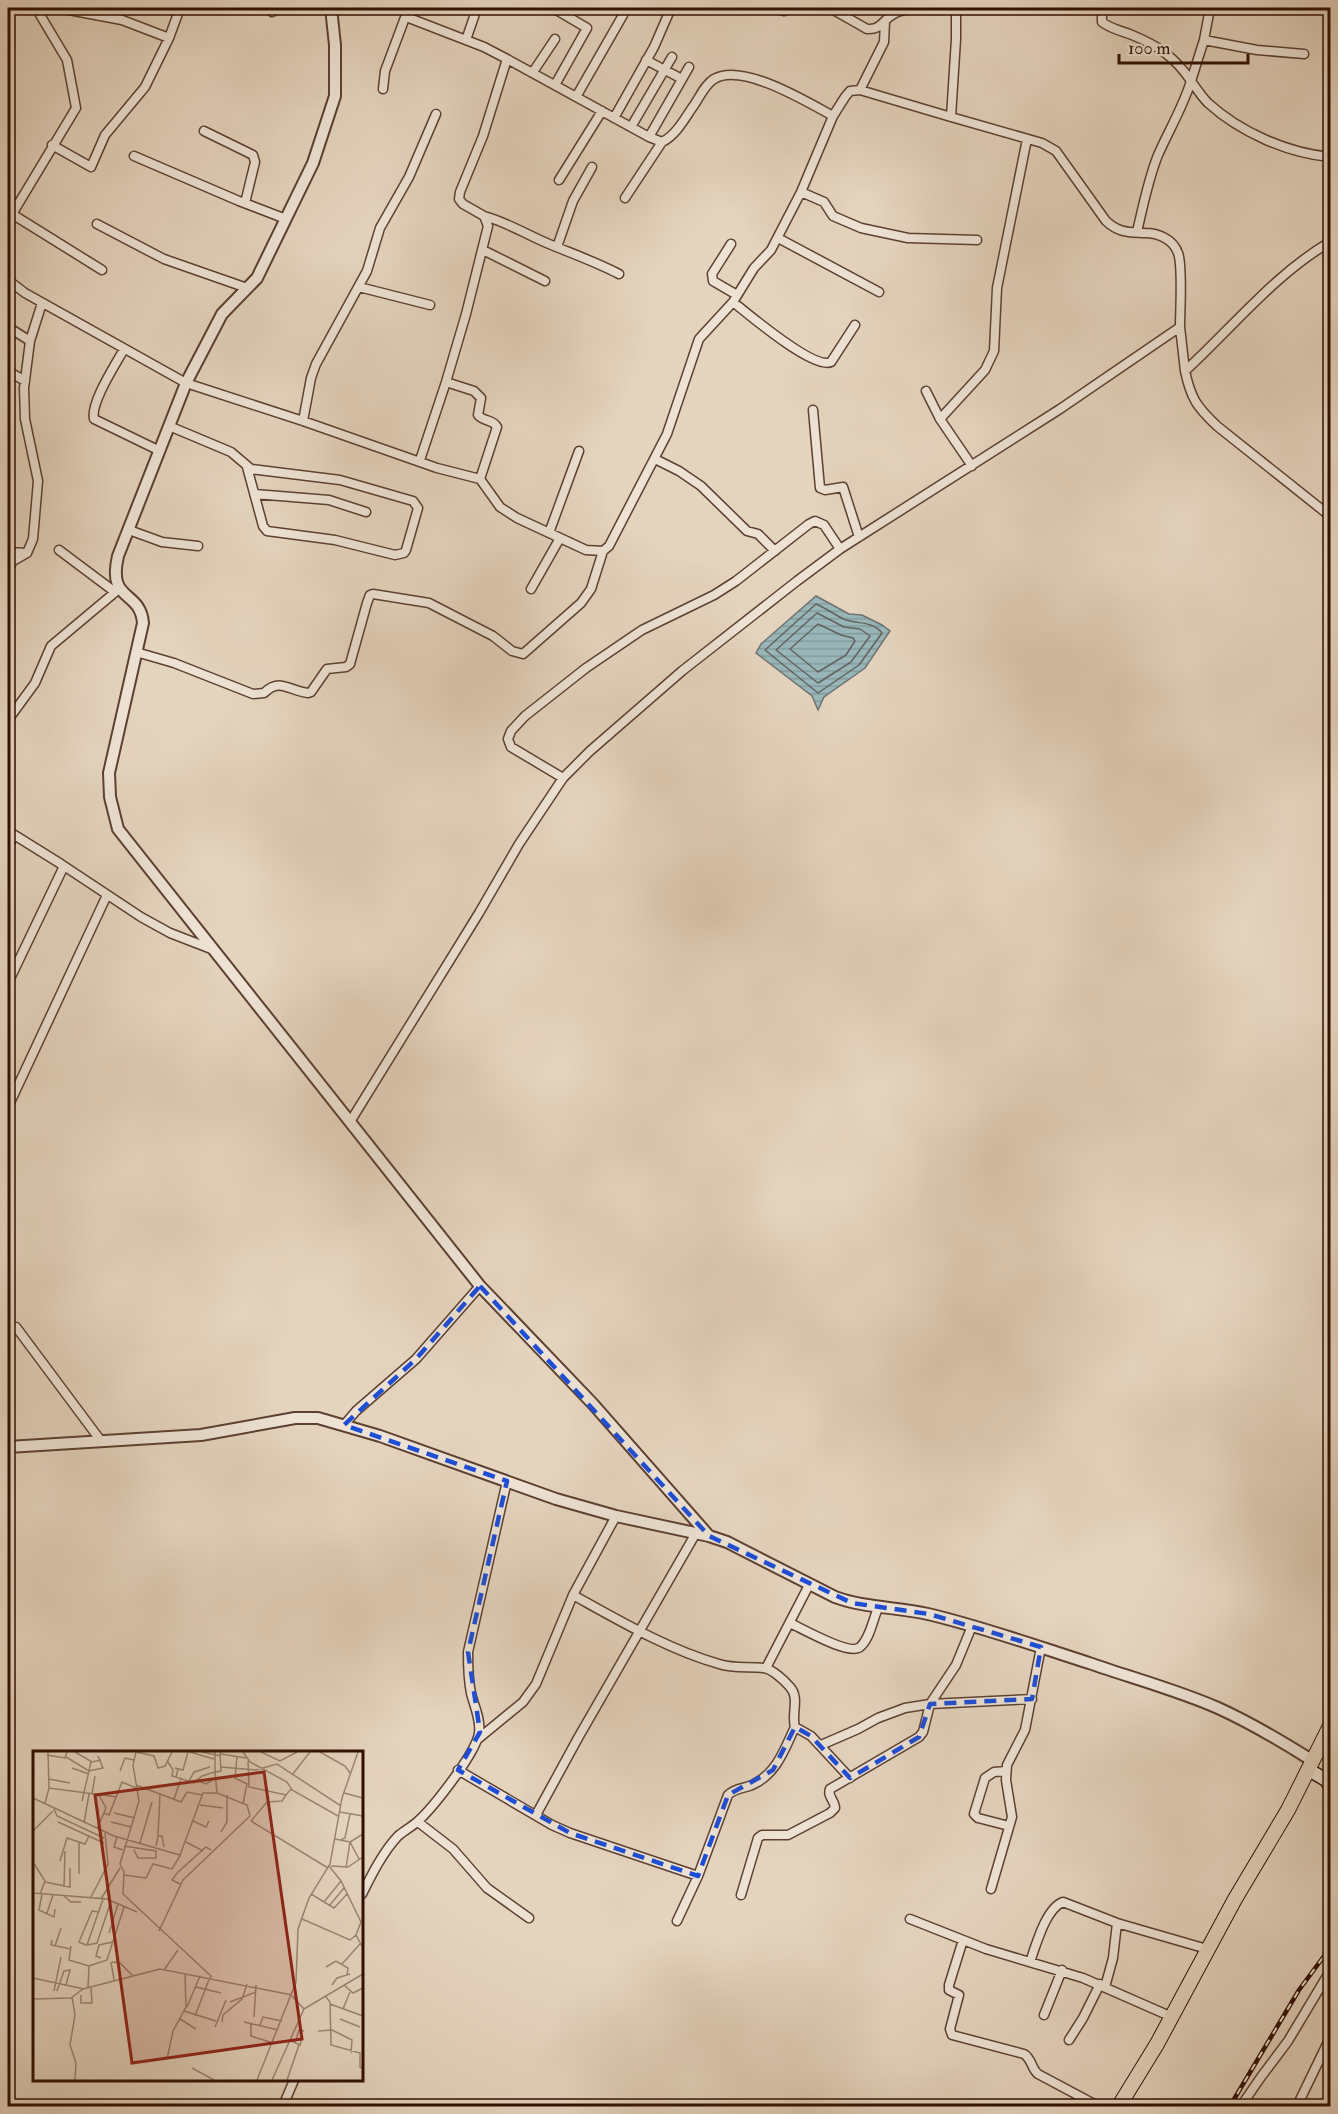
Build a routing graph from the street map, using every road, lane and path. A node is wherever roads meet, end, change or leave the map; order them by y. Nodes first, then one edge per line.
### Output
1 (36, 8) edge
2 (58, 8) edge
3 (180, 8) edge
4 (331, 8) edge
5 (477, 8) edge
6 (553, 8) edge
7 (671, 8) edge
8 (773, 8) edge
9 (790, 8) edge
10 (830, 8) edge
11 (916, 8) edge
12 (956, 8) edge
13 (1102, 8) edge
14 (1210, 8) edge
15 (406, 11) edge
16 (623, 15) dead end
17 (885, 21) junction
18 (169, 38) junction
19 (555, 39) dead end
20 (466, 40) junction
21 (1204, 40) junction
22 (1304, 54) dead end
23 (672, 57) dead end
24 (507, 59) junction
25 (646, 60) junction
26 (689, 67) dead end
27 (664, 70) junction
28 (533, 72) junction
29 (682, 79) junction
30 (1191, 81) junction
31 (555, 85) junction
32 (383, 89) dead end
33 (860, 90) junction
34 (576, 97) junction
35 (602, 111) junction
36 (436, 114) dead end
37 (833, 116) junction
38 (951, 117) junction
39 (614, 118) junction
40 (631, 127) junction
41 (204, 130) dead end
42 (649, 137) junction
43 (1027, 139) junction
44 (662, 142) junction
45 (52, 145) junction
46 (134, 156) dead end
47 (1330, 157) edge
48 (592, 167) dead end
49 (560, 180) dead end
50 (801, 192) junction
51 (625, 198) dead end
52 (244, 203) junction
53 (484, 216) junction
54 (10, 218) edge
55 (286, 219) junction
56 (96, 224) dead end
57 (1137, 232) junction
58 (778, 238) junction
59 (977, 240) dead end
60 (1330, 242) edge
61 (731, 244) dead end
62 (557, 247) junction
63 (483, 250) junction
64 (102, 270) dead end
65 (619, 274) dead end
66 (8, 280) edge
67 (545, 281) dead end
68 (359, 286) junction
69 (247, 288) junction
70 (879, 292) dead end
71 (735, 299) junction
72 (42, 303) junction
73 (430, 305) dead end
74 (855, 325) dead end
75 (8, 327) edge
76 (1180, 327) junction
77 (30, 341) junction
78 (124, 349) junction
79 (8, 371) edge
80 (1185, 371) junction
81 (24, 381) junction
82 (446, 382) junction
83 (186, 383) junction
84 (926, 392) dead end
85 (813, 410) dead end
86 (940, 419) junction
87 (303, 421) junction
88 (169, 426) junction
89 (160, 451) junction
90 (579, 451) dead end
91 (656, 459) junction
92 (420, 460) junction
93 (972, 466) junction
94 (247, 467) junction
95 (480, 479) junction
96 (255, 494) junction
97 (366, 512) dead end
98 (1330, 516) edge
99 (129, 530) junction
100 (549, 533) junction
101 (859, 537) junction
102 (560, 538) junction
103 (198, 546) dead end
104 (840, 549) junction
105 (59, 550) dead end
106 (775, 550) junction
107 (603, 551) junction
108 (8, 552) edge
109 (27, 553) junction
110 (8, 569) edge
111 (531, 589) dead end
112 (117, 591) junction
113 (136, 652) junction
114 (8, 720) edge
115 (563, 778) junction
116 (11, 833) edge
117 (8, 847) edge
118 (64, 866) junction
119 (107, 895) junction
120 (214, 950) junction
121 (8, 983) edge
122 (8, 1107) edge
123 (350, 1122) junction
124 (480, 1286) junction
125 (8, 1325) edge
126 (344, 1425) junction
127 (101, 1441) junction
128 (8, 1447) edge
129 (507, 1481) junction
130 (616, 1516) junction
131 (696, 1533) junction
132 (709, 1536) junction
133 (809, 1585) junction
134 (573, 1595) junction
135 (878, 1608) junction
136 (790, 1623) junction
137 (972, 1626) junction
138 (641, 1630) junction
139 (1041, 1647) junction
140 (766, 1668) junction
141 (1032, 1699) junction
142 (930, 1704) junction
143 (795, 1726) junction
144 (1330, 1726) edge
145 (478, 1739) junction
146 (820, 1745) junction
147 (1311, 1766) junction
148 (458, 1770) junction
149 (1006, 1771) junction
150 (850, 1778) junction
151 (1330, 1786) edge
152 (536, 1815) junction
153 (417, 1822) junction
154 (1010, 1826) junction
155 (698, 1876) junction
156 (992, 1889) dead end
157 (363, 1892) edge
158 (741, 1895) dead end
159 (529, 1918) dead end
160 (910, 1919) dead end
161 (677, 1921) dead end
162 (1117, 1923) junction
163 (963, 1940) junction
164 (1207, 1949) junction
165 (1030, 1962) junction
166 (1062, 1970) junction
167 (1330, 1971) edge
168 (1103, 1986) junction
169 (1044, 2015) dead end
170 (1172, 2017) junction
171 (1069, 2040) dead end
172 (1330, 2041) edge
173 (293, 2081) edge
174 (283, 2106) edge
175 (1098, 2106) edge
176 (1119, 2106) edge
177 (1241, 2106) edge
178 (1297, 2106) edge

1 - 45 street
2 - 18 street
3 - 18 street
4 - 55 street
5 - 20 street
6 - 31 street
7 - 25 street
8 - 9 street
10 - 17 street
11 - 17 street
12 - 38 street
13 - 30 street
14 - 21 street
15 - 20 street
15 - 32 street
16 - 34 street
17 - 33 street
18 - 45 street
19 - 28 street
20 - 24 street
21 - 22 street
21 - 30 street
23 - 27 street
24 - 28 street
24 - 53 street
25 - 27 street
25 - 39 street
26 - 29 street
27 - 29 street
27 - 40 street
28 - 31 street
29 - 42 street
30 - 47 street
30 - 57 street
31 - 34 street
33 - 37 street
33 - 38 street
34 - 35 street
35 - 39 street
35 - 49 street
36 - 68 street
37 - 44 street
37 - 50 street
38 - 43 street
39 - 40 street
40 - 42 street
41 - 52 street
42 - 44 street
43 - 57 street
43 - 86 street
44 - 51 street
45 - 54 street
46 - 52 street
48 - 62 street
50 - 58 street
50 - 59 street
52 - 55 street
53 - 62 street
53 - 63 street
54 - 64 street
55 - 69 street
56 - 69 street
57 - 76 street
58 - 70 street
58 - 71 street
60 - 80 street
61 - 71 street
62 - 65 street
63 - 67 street
63 - 82 street
66 - 72 street
68 - 73 street
68 - 87 street
69 - 83 street
71 - 74 street
71 - 91 street
72 - 77 street
72 - 78 street
75 - 77 street
76 - 80 street
76 - 93 street
77 - 81 street
78 - 83 street
78 - 89 street
79 - 81 street
80 - 98 street
81 - 109 street
82 - 92 street
82 - 95 street
83 - 87 street
83 - 88 street
84 - 86 street
85 - 101 street
86 - 93 street
87 - 92 street
88 - 89 street
88 - 94 street
89 - 99 street
90 - 100 street
91 - 106 street
91 - 107 street
92 - 95 street
93 - 101 street
94 - 96 street
94 - 96 street
95 - 100 street
96 - 97 street
99 - 103 street
99 - 112 street
100 - 102 street
101 - 104 street
102 - 107 street
102 - 111 street
104 - 106 street
104 - 115 street
105 - 112 street
106 - 115 street
107 - 113 street
108 - 109 street
109 - 110 street
112 - 113 street
112 - 114 street
113 - 120 street
115 - 123 street
116 - 117 street
116 - 118 street
118 - 119 street
118 - 121 street
119 - 120 street
119 - 122 street
120 - 123 street
123 - 124 street
124 - 126 street
124 - 132 street
125 - 127 street
126 - 127 street
126 - 129 street
127 - 128 street
129 - 130 street
129 - 145 street
130 - 131 street
130 - 134 street
131 - 132 street
131 - 138 street
132 - 133 street
133 - 135 street
133 - 136 street
134 - 138 street
134 - 145 street
135 - 136 street
135 - 137 street
136 - 140 street
137 - 139 street
137 - 142 street
138 - 140 street
138 - 152 street
139 - 141 street
139 - 147 street
140 - 143 street
141 - 142 street
141 - 149 street
142 - 146 street
142 - 150 street
143 - 146 street
143 - 155 street
144 - 147 main road
145 - 148 street
146 - 150 street
147 - 151 main road
147 - 164 main road
148 - 152 street
148 - 153 street
149 - 154 street
149 - 154 street
150 - 158 street
152 - 155 street
153 - 157 street
153 - 159 street
154 - 156 street
155 - 161 street
160 - 163 street
162 - 164 street
162 - 165 street
162 - 168 street
163 - 165 street
163 - 175 street
164 - 170 main road
165 - 166 street
166 - 168 street
166 - 169 street
167 - 177 street
168 - 170 street
168 - 171 street
170 - 176 main road
172 - 178 street
173 - 174 street

